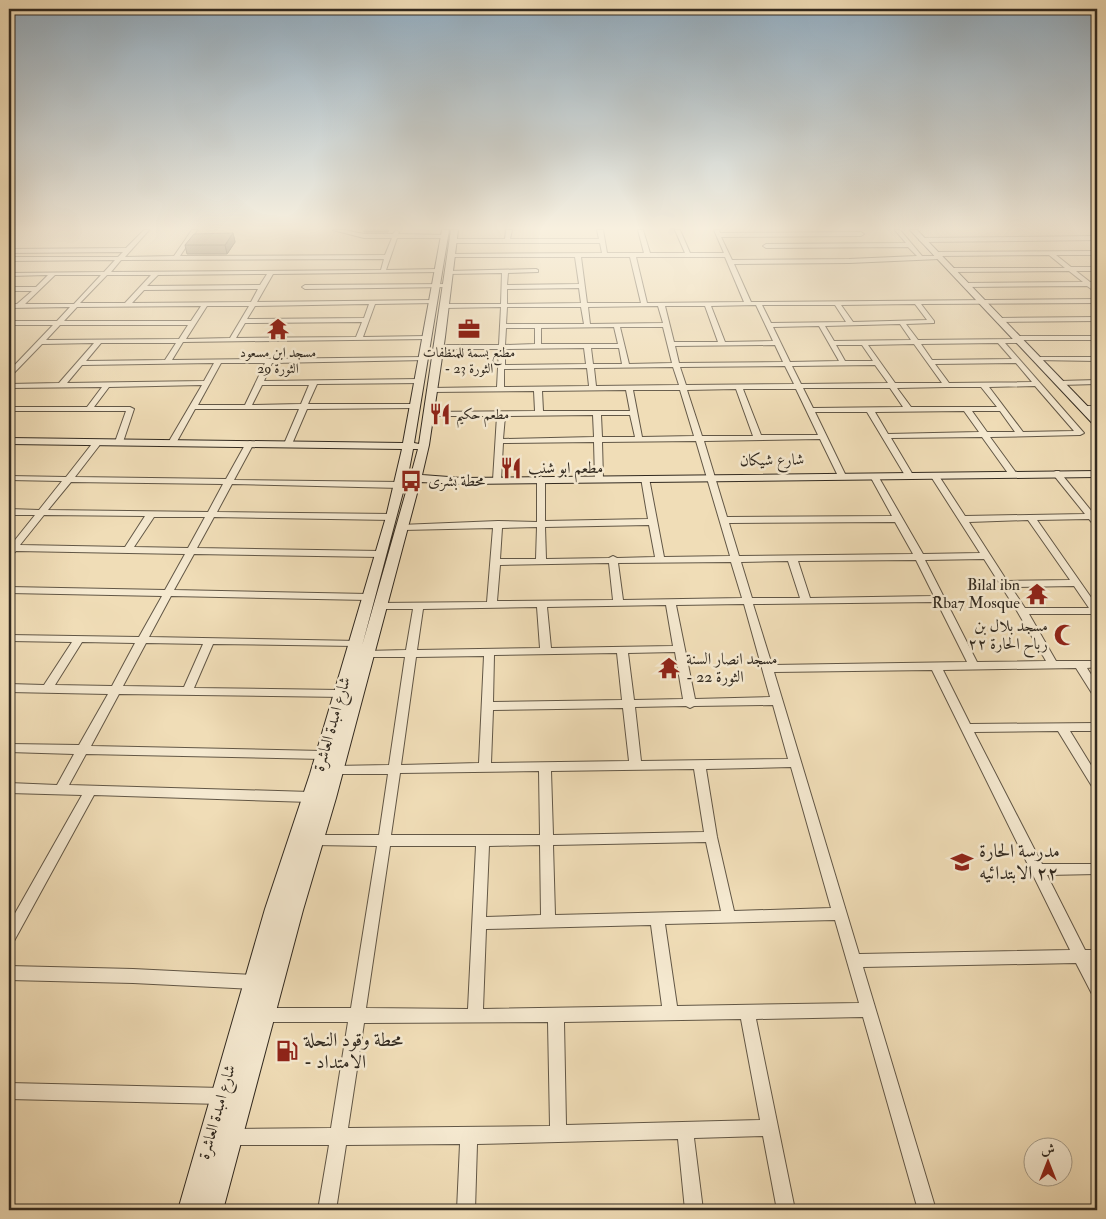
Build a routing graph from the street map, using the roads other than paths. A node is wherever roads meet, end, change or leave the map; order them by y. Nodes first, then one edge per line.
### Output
1 (581, 286) edge
2 (39, 287) edge
3 (94, 287) edge
4 (262, 287) joint
5 (305, 287) joint
6 (341, 287) edge
7 (442, 287) edge
8 (505, 287) joint
9 (536, 287) joint
10 (541, 287) edge
11 (640, 287) edge
12 (741, 287) edge
13 (968, 287) edge
14 (142, 288) joint
15 (9, 289) edge
16 (37, 289) junction
17 (1097, 301) edge
18 (373, 302) junction
19 (916, 302) junction
20 (982, 302) junction
21 (298, 303) junction
22 (707, 303) junction
23 (748, 303) junction
24 (758, 303) junction
25 (837, 303) junction
26 (205, 304) junction
27 (252, 304) junction
28 (439, 304) junction
29 (644, 304) junction
30 (661, 304) junction
31 (76, 305) junction
32 (127, 305) junction
33 (584, 305) junction
34 (9, 306) edge
35 (19, 306) junction
36 (503, 306) junction
37 (1097, 319) edge
38 (366, 320) junction
39 (1000, 320) junction
40 (242, 321) junction
41 (9, 323) edge
42 (59, 323) junction
43 (192, 323) junction
44 (902, 323) junction
45 (821, 324) junction
46 (851, 324) junction
47 (666, 325) junction
48 (769, 325) junction
49 (503, 326) junction
50 (538, 326) junction
51 (587, 326) junction
52 (617, 326) junction
53 (281, 330) junction
54 (359, 338) junction
55 (1097, 338) edge
56 (232, 340) junction
57 (1019, 340) junction
58 (181, 341) junction
59 (1000, 341) junction
60 (41, 342) junction
61 (99, 342) junction
62 (916, 342) junction
63 (722, 343) junction
64 (778, 343) junction
65 (831, 343) junction
66 (864, 343) junction
67 (671, 344) junction
68 (502, 346) junction
69 (538, 346) junction
70 (587, 346) junction
71 (622, 346) junction
72 (309, 349) junction
73 (431, 350) junction
74 (1097, 358) edge
75 (270, 360) junction
76 (1037, 360) junction
77 (219, 361) junction
78 (167, 362) junction
79 (930, 362) junction
80 (1018, 362) junction
81 (20, 363) junction
82 (81, 363) junction
83 (842, 363) junction
84 (877, 363) junction
85 (9, 364) edge
86 (788, 364) junction
87 (676, 365) junction
88 (590, 366) junction
89 (626, 366) junction
90 (502, 367) junction
91 (9, 375) edge
92 (314, 382) junction
93 (1097, 382) edge
94 (207, 383) junction
95 (259, 383) junction
96 (1060, 383) junction
97 (107, 384) junction
98 (983, 384) junction
99 (1037, 384) junction
100 (62, 385) junction
101 (947, 385) junction
102 (9, 386) edge
103 (426, 386) junction
104 (799, 386) junction
105 (893, 386) junction
106 (739, 387) junction
107 (683, 388) junction
108 (500, 389) junction
109 (593, 389) junction
110 (628, 389) junction
111 (538, 390) junction
112 (306, 405) junction
113 (248, 406) junction
114 (193, 407) junction
115 (1084, 408) junction
116 (1097, 408) edge
117 (9, 409) edge
118 (90, 409) junction
119 (1002, 409) junction
120 (422, 410) junction
121 (810, 410) junction
122 (870, 410) junction
123 (909, 410) junction
124 (967, 410) junction
125 (539, 413) junction
126 (597, 413) junction
127 (634, 413) junction
128 (501, 414) junction
129 (1097, 422) edge
130 (986, 435) junction
131 (1022, 435) junction
132 (886, 436) junction
133 (824, 437) junction
134 (758, 438) junction
135 (699, 439) junction
136 (598, 440) junction
137 (639, 440) junction
138 (9, 441) edge
139 (499, 441) junction
140 (98, 442) junction
141 (119, 442) junction
142 (172, 443) junction
143 (250, 444) junction
144 (288, 444) junction
145 (416, 446) junction
146 (1056, 473) junction
147 (1097, 473) edge
148 (1013, 474) junction
149 (910, 475) junction
150 (934, 475) junction
151 (842, 476) junction
152 (874, 476) junction
153 (9, 478) edge
154 (644, 478) junction
155 (711, 478) junction
156 (68, 479) junction
157 (541, 479) junction
158 (599, 479) junction
159 (497, 480) junction
160 (408, 481) junction
161 (230, 482) junction
162 (9, 512) edge
163 (41, 513) junction
164 (152, 513) junction
165 (212, 513) junction
166 (1030, 517) junction
167 (898, 519) junction
168 (963, 519) junction
169 (724, 520) junction
170 (1094, 520) edge
171 (398, 522) junction
172 (652, 522) junction
173 (541, 523) junction
174 (498, 524) junction
175 (10, 550) edge
176 (128, 550) junction
177 (191, 551) junction
178 (380, 554) junction
179 (919, 556) junction
180 (986, 556) junction
181 (735, 558) junction
182 (792, 558) junction
183 (613, 559) junction
184 (660, 559) junction
185 (541, 560) junction
186 (496, 562) junction
187 (1077, 583) junction
188 (1004, 584) junction
189 (9, 590) edge
190 (168, 593) junction
191 (939, 599) junction
192 (806, 600) junction
193 (374, 601) junction
194 (748, 601) junction
195 (670, 602) junction
196 (618, 603) junction
197 (542, 604) junction
198 (492, 605) junction
199 (418, 606) junction
200 (1022, 611) junction
201 (1097, 611) edge
202 (9, 638) edge
203 (79, 639) junction
204 (142, 640) junction
205 (209, 642) junction
206 (360, 649) junction
207 (680, 649) junction
208 (622, 650) junction
209 (546, 652) junction
210 (489, 653) junction
211 (412, 654) junction
212 (1079, 664) junction
213 (1097, 664) edge
214 (1053, 665) junction
215 (974, 666) junction
216 (936, 667) junction
217 (768, 669) junction
218 (9, 688) edge
219 (47, 689) junction
220 (114, 691) junction
221 (188, 692) junction
222 (1097, 692) edge
223 (340, 694) junction
224 (777, 702) junction
225 (628, 704) junction
226 (690, 704) junction
227 (487, 706) junction
228 (967, 728) junction
229 (1062, 728) junction
230 (1097, 728) edge
231 (9, 748) edge
232 (82, 750) junction
233 (323, 755) junction
234 (796, 763) junction
235 (699, 765) junction
236 (636, 766) junction
237 (545, 767) junction
238 (485, 768) junction
239 (334, 770) junction
240 (393, 770) junction
241 (1097, 785) edge
242 (9, 788) edge
243 (61, 789) junction
244 (91, 790) junction
245 (310, 797) junction
246 (711, 837) junction
247 (314, 840) junction
248 (546, 840) junction
249 (484, 841) junction
250 (384, 842) junction
251 (1097, 869) edge
252 (1038, 870) junction
253 (284, 909) junction
254 (840, 914) junction
255 (728, 918) junction
256 (657, 919) junction
257 (548, 921) junction
258 (480, 922) junction
259 (9, 937) edge
260 (1097, 956) edge
261 (1081, 957) junction
262 (854, 961) junction
263 (9, 973) edge
264 (254, 982) junction
265 (1097, 989) edge
266 (868, 1010) junction
267 (670, 1013) junction
268 (747, 1013) junction
269 (266, 1015) junction
270 (556, 1015) junction
271 (475, 1016) junction
272 (356, 1017) junction
273 (9, 1091) edge
274 (222, 1096) junction
275 (769, 1128) junction
276 (685, 1130) junction
277 (558, 1134) junction
278 (469, 1136) junction
279 (231, 1137) junction
280 (338, 1137) junction
281 (209, 1140) junction
282 (190, 1210) edge
283 (211, 1210) edge
284 (327, 1210) edge
285 (466, 1210) edge
286 (694, 1210) edge
287 (786, 1210) edge
288 (927, 1210) edge

1 - 33 street
2 - 16 street
3 - 31 street
4 - 14 street
4 - 27 street
5 - 6 street
5 - 21 street
7 - 28 main road, شارع امبدة العاشرة
8 - 9 street
8 - 36 street
9 - 10 street
11 - 29 street
12 - 23 street
13 - 20 main road
14 - 32 street
15 - 16 street
16 - 35 street
17 - 20 street
18 - 21 street
18 - 28 street
18 - 38 street
19 - 20 street
19 - 25 street
19 - 44 street
20 - 39 main road
21 - 27 street
22 - 23 street
22 - 30 street
22 - 63 street
23 - 24 street
24 - 25 street
24 - 48 street
25 - 46 street
26 - 27 street
26 - 32 street
26 - 43 street
27 - 40 street
28 - 36 street
28 - 73 main road, شارع امبدة العاشرة
29 - 30 street
29 - 33 street
30 - 47 street
31 - 32 street
31 - 35 street
31 - 42 street
33 - 36 street
33 - 51 street
34 - 35 street
36 - 49 street
37 - 39 street
38 - 53 street
38 - 54 street
39 - 57 main road
40 - 53 street
40 - 56 street
41 - 42 street
42 - 43 street
42 - 60 street
43 - 58 street
44 - 46 street
44 - 62 street
45 - 46 street
45 - 48 street
45 - 65 street
47 - 52 street
47 - 67 street
48 - 64 street
49 - 50 street
49 - 68 street
50 - 51 street
50 - 69 street
51 - 52 street
52 - 71 street
53 - 56 street
53 - 72 street
54 - 72 street
54 - 73 street
55 - 57 street
56 - 58 street
57 - 59 street
57 - 76 main road
58 - 61 street
58 - 78 street
59 - 62 street
59 - 80 street
60 - 61 street
60 - 81 street
61 - 82 street
62 - 66 street
62 - 79 street
63 - 64 street
63 - 67 street
64 - 86 street
65 - 66 street
65 - 83 street
66 - 84 street
67 - 87 street
68 - 69 street
68 - 73 street
68 - 90 street
69 - 70 street
70 - 71 street
70 - 88 street
71 - 89 street
72 - 73 street
72 - 75 street
73 - 103 main road, شارع امبدة العاشرة
74 - 76 street
75 - 77 street
75 - 95 street
76 - 96 main road
77 - 78 street
77 - 94 street
78 - 82 street
79 - 80 street
79 - 101 street
80 - 99 street
81 - 85 street
81 - 91 street
82 - 100 street
83 - 84 street
83 - 86 street
84 - 105 street
86 - 87 street
86 - 104 street
87 - 89 street
87 - 107 street
88 - 89 street
88 - 90 street
88 - 109 street
90 - 108 street
92 - 95 street
92 - 103 street
92 - 112 street
93 - 96 street
94 - 97 street
94 - 114 street
95 - 113 street
96 - 115 main road
97 - 100 street
97 - 118 street
98 - 99 street
98 - 101 street
98 - 119 street
99 - 131 street
100 - 102 street
101 - 105 street
103 - 108 street
103 - 120 main road, شارع امبدة العاشرة
104 - 105 street
104 - 106 street
104 - 121 street
105 - 123 street
106 - 107 street
106 - 134 street
107 - 110 street
107 - 135 street
108 - 111 street
109 - 110 street
109 - 111 street
110 - 127 street
111 - 125 street
112 - 113 street
112 - 120 street
112 - 144 street
113 - 114 street
114 - 142 street
115 - 116 street
115 - 129 main road
117 - 118 street
118 - 141 street
119 - 124 street
119 - 131 street
120 - 128 street
120 - 145 main road, شارع امبدة العاشرة
121 - 122 street
121 - 133 street
122 - 123 street
122 - 132 street
123 - 124 street
124 - 130 street
125 - 126 street
125 - 128 street
126 - 127 street
126 - 136 street
127 - 137 street
128 - 139 street
130 - 131 street
130 - 132 street
130 - 148 street
132 - 149 street
133 - 134 street
133 - 151 street
134 - 135 street
135 - 137 street
135 - 155 street
136 - 137 street
136 - 139 street
136 - 158 street
138 - 140 main road
139 - 159 street
140 - 141 main road
140 - 156 street
141 - 142 main road
142 - 143 main road
143 - 144 main road
143 - 161 street
144 - 145 main road
145 - 160 main road, شارع امبدة العاشرة
146 - 147 main road, شارع شيكان
146 - 148 main road, شارع شيكان
146 - 170 street
148 - 150 main road, شارع شيكان
149 - 150 main road, شارع شيكان
149 - 152 main road, شارع شيكان
150 - 168 street
151 - 152 main road, شارع شيكان
151 - 155 main road, شارع شيكان
152 - 167 street
153 - 156 street
154 - 155 main road, شارع شيكان
154 - 158 main road, شارع شيكان
154 - 172 street
155 - 169 street
156 - 161 street
156 - 163 street
157 - 158 main road, شارع شيكان
157 - 159 main road, شارع شيكان
157 - 173 street
159 - 160 main road, شارع شيكان
160 - 161 street
160 - 171 main road, شارع امبدة العاشرة
161 - 165 street
162 - 163 street
163 - 164 street
163 - 175 street
164 - 165 street
164 - 176 street
165 - 171 street
165 - 177 street
166 - 168 street
166 - 170 street
166 - 187 street
167 - 169 street
167 - 179 street
168 - 180 street
169 - 181 street
171 - 174 street
171 - 178 main road, شارع امبدة العاشرة
171 - 193 main road, شارع امبدة العاشرة
172 - 173 street
172 - 184 street
173 - 174 street
173 - 185 street
174 - 186 street
175 - 176 street
176 - 177 street
177 - 178 street
177 - 190 street
178 - 193 main road, شارع امبدة العاشرة
179 - 180 street
179 - 182 street
179 - 191 street
180 - 188 street
181 - 182 street
181 - 184 street
181 - 194 street
182 - 192 street
183 - 184 street
183 - 185 street
183 - 196 street
185 - 186 street
186 - 198 street
187 - 188 street
187 - 201 street
188 - 200 street
189 - 190 street
190 - 193 street
190 - 204 street
191 - 192 street
191 - 215 street
192 - 194 street
193 - 199 street
193 - 206 main road, شارع امبدة العاشرة
194 - 195 street
194 - 217 street
195 - 196 street
195 - 207 street
196 - 197 street
197 - 198 street
197 - 209 street
198 - 199 street
199 - 211 street
200 - 201 street
200 - 214 street
202 - 203 street
203 - 204 street
203 - 219 street
204 - 205 street
204 - 220 street
205 - 206 street
205 - 221 street
206 - 211 street
206 - 223 main road, شارع امبدة العاشرة
206 - 239 main road, شارع امبدة العاشرة
207 - 208 street
207 - 226 street
208 - 209 street
208 - 225 street
209 - 210 street
210 - 211 street
210 - 227 street
211 - 240 street
212 - 213 street
212 - 214 street
212 - 222 street
214 - 215 street
215 - 216 street
216 - 217 street
216 - 228 street
217 - 224 street
218 - 219 street
219 - 220 street
220 - 221 street
220 - 232 street
221 - 223 street
223 - 233 main road, شارع امبدة العاشرة
224 - 226 street
224 - 234 street
225 - 226 street
225 - 227 street
225 - 236 street
227 - 238 street
228 - 229 street
228 - 252 street
229 - 230 street
229 - 241 street
231 - 232 street
232 - 233 street
232 - 243 street
233 - 245 main road, شارع امبدة العاشرة
234 - 235 street
234 - 254 street
235 - 236 street
235 - 246 street
236 - 237 street
237 - 238 street
237 - 248 street
238 - 240 street
239 - 240 street
239 - 247 main road, شارع امبدة العاشرة
240 - 250 street
242 - 243 street
243 - 244 street
244 - 245 street
244 - 259 street
245 - 253 main road, شارع امبدة العاشرة
246 - 248 street
246 - 255 street
247 - 250 street
247 - 253 main road, شارع امبدة العاشرة
248 - 249 street
248 - 257 street
249 - 250 street
249 - 258 street
250 - 272 street
251 - 252 street
252 - 261 street
253 - 264 main road, شارع امبدة العاشرة
253 - 269 main road, شارع امبدة العاشرة
254 - 255 street
254 - 262 street
255 - 256 street
256 - 257 street
256 - 267 street
257 - 258 street
258 - 271 street
260 - 261 street
261 - 262 street
261 - 265 street
262 - 266 street
263 - 264 street
264 - 274 main road, شارع امبدة العاشرة
266 - 268 street
266 - 288 street
267 - 268 street
267 - 270 street
268 - 275 street
269 - 272 street
269 - 279 main road, شارع امبدة العاشرة
270 - 271 street
270 - 277 street
271 - 272 street
272 - 280 street
273 - 274 street
274 - 281 main road, شارع امبدة العاشرة
275 - 276 street
275 - 287 street
276 - 277 street
276 - 286 street
277 - 278 street
278 - 280 street
278 - 285 street
279 - 280 street
279 - 281 street
279 - 283 main road, شارع امبدة العاشرة
280 - 284 street
281 - 282 main road, شارع امبدة العاشرة

